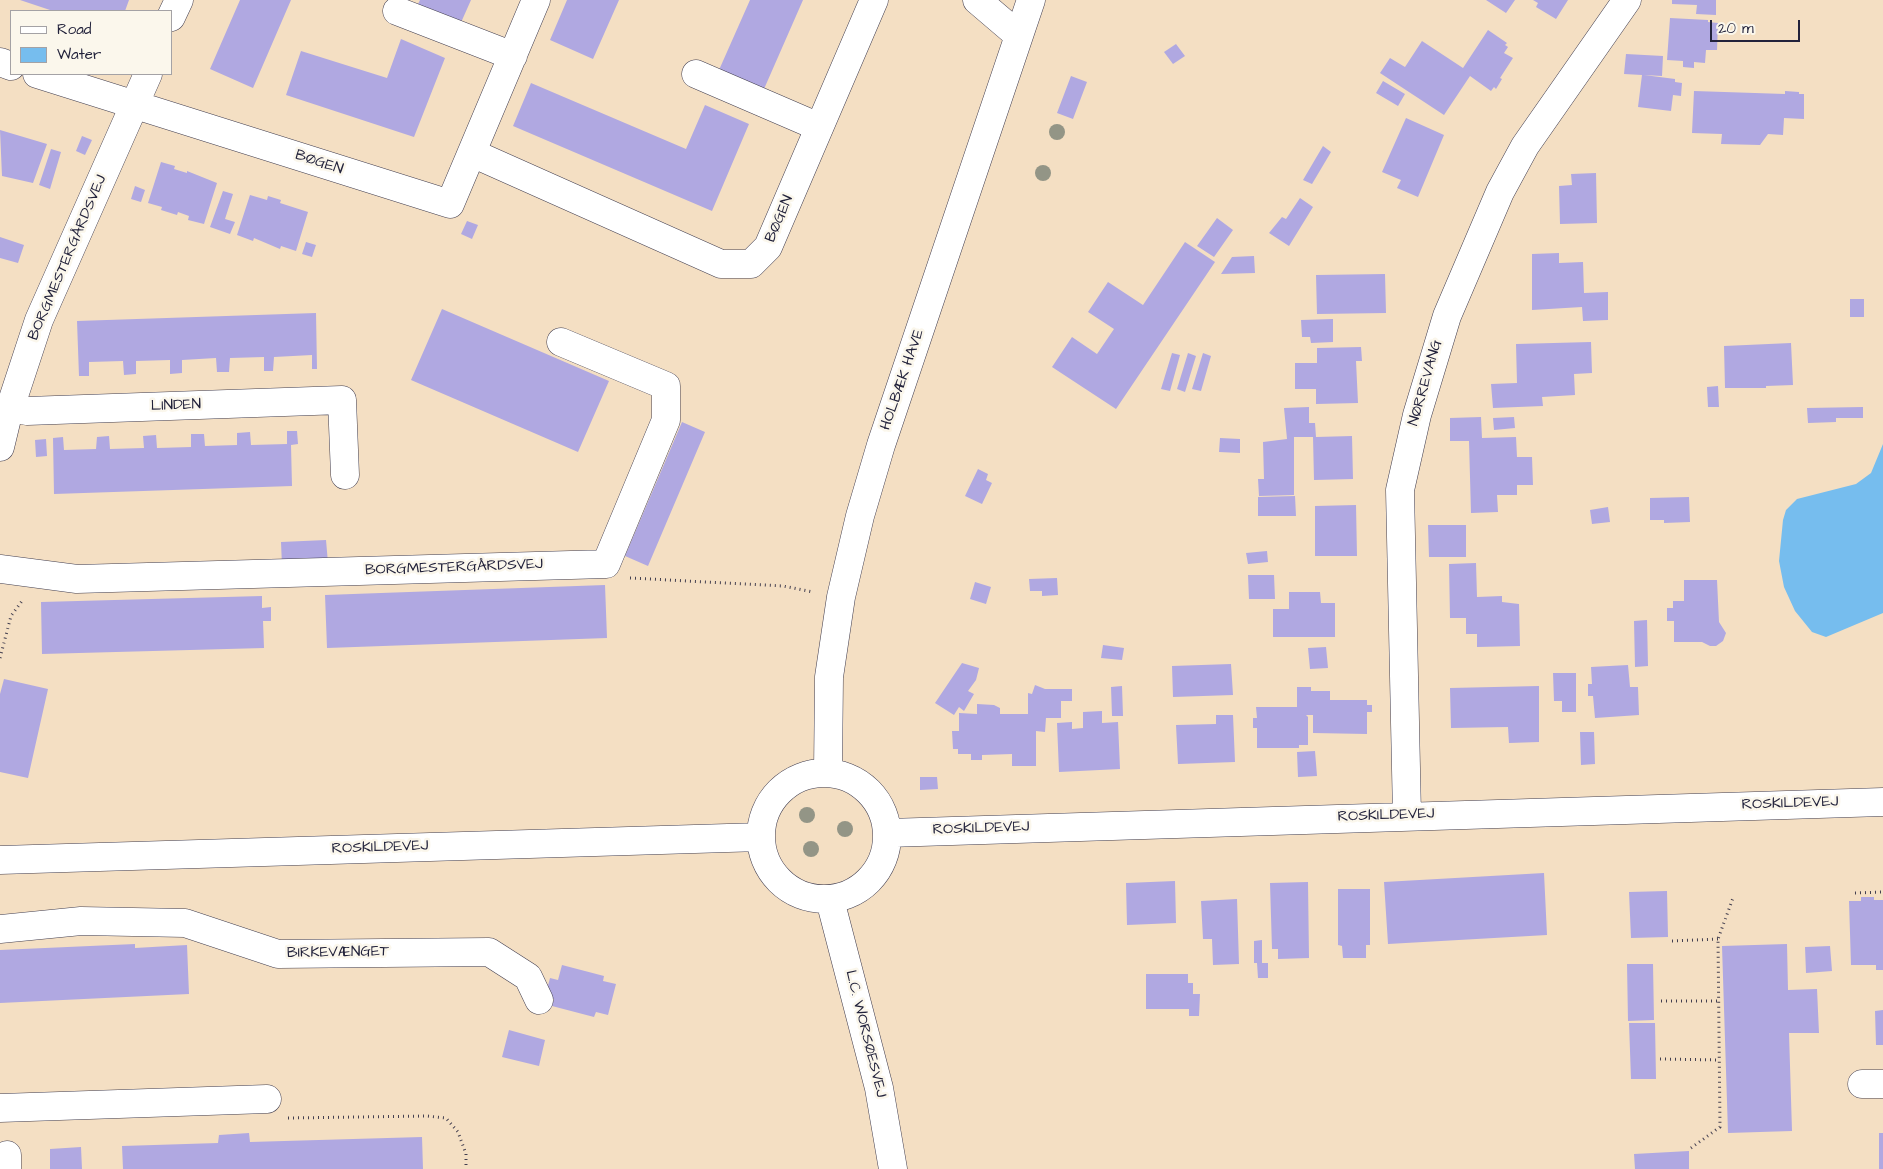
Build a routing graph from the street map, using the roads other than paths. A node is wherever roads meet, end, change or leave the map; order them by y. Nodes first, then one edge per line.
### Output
1 (178, 0) edge
2 (536, 0) edge
3 (874, 0) edge
4 (976, 0) edge
5 (1031, 0) edge
6 (1627, 0) edge
7 (397, 11) dead end
8 (172, 15) edge
9 (1018, 35) junction
10 (513, 56) junction
11 (696, 74) dead end
12 (40, 75) edge
13 (148, 75) edge
14 (135, 105) junction
15 (819, 127) junction
16 (472, 153) junction
17 (562, 342) dead end
18 (6, 411) edge
19 (0, 447) edge
20 (345, 475) dead end
21 (0, 569) edge
22 (828, 772) junction
23 (1883, 802) edge
24 (1407, 815) junction
25 (888, 832) junction
26 (760, 837) junction
27 (0, 860) edge
28 (830, 900) junction
29 (0, 929) edge
30 (539, 1000) dead end
31 (267, 1100) road end
32 (0, 1108) edge
33 (892, 1169) edge

1 - 8 street
2 - 10 street, BØGEN
3 - 15 street, BØGEN
4 - 9 street
5 - 9 street, HOLBÆK HAVE
6 - 24 street, NØRREVANG
7 - 10 street
9 - 22 street, HOLBÆK HAVE
10 - 16 street, BØGEN
11 - 15 street
12 - 14 street
13 - 14 street, BORGMESTERGÅRDSVEJ
14 - 16 street, BØGEN
14 - 18 street, BORGMESTERGÅRDSVEJ
15 - 16 street, BØGEN
17 - 21 street, BORGMESTERGÅRDSVEJ
18 - 19 street, BORGMESTERGÅRDSVEJ
18 - 20 street, LINDEN
22 - 25 street
22 - 26 street
23 - 24 street, ROSKILDEVEJ
24 - 25 street, ROSKILDEVEJ
25 - 28 street
26 - 27 street, ROSKILDEVEJ
26 - 28 street
28 - 33 street, L.C. WORSØESVEJ
29 - 30 street, BIRKEVÆNGET
31 - 32 street

